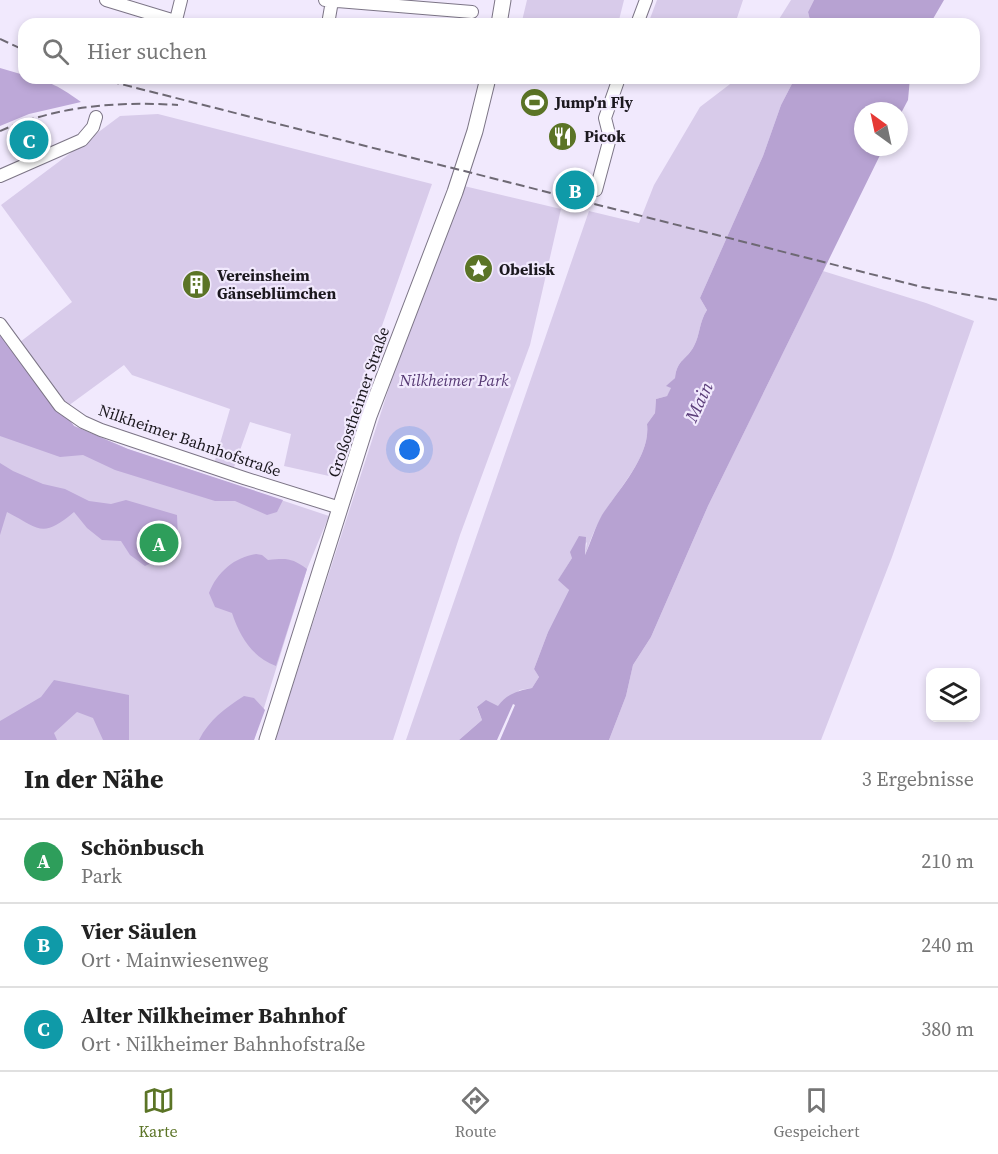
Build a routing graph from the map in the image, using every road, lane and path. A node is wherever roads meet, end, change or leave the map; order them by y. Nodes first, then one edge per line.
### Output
1 (106, 0) edge
2 (181, 0) edge
3 (503, 0) edge
4 (646, 0) edge
5 (328, 1) edge
6 (367, 2) edge
7 (432, 4) edge
8 (140, 5) edge
9 (472, 12) dead end
10 (165, 18) edge
11 (176, 18) edge
12 (328, 18) edge
13 (500, 18) edge
14 (639, 18) edge
15 (487, 84) edge
16 (617, 84) edge
17 (96, 117) dead end
18 (0, 176) edge
19 (596, 190) dead end
20 (0, 324) edge
21 (340, 508) junction
22 (267, 740) edge

1 - 8 street
2 - 11 street
3 - 13 main road
4 - 14 street
5 - 6 street
5 - 12 street
6 - 7 street
7 - 9 street
8 - 10 street
15 - 21 main road, Großostheimer Straße
16 - 19 street
17 - 18 street
20 - 21 street, Nilkheimer Bahnhofstraße
21 - 22 main road, Großostheimer Straße

